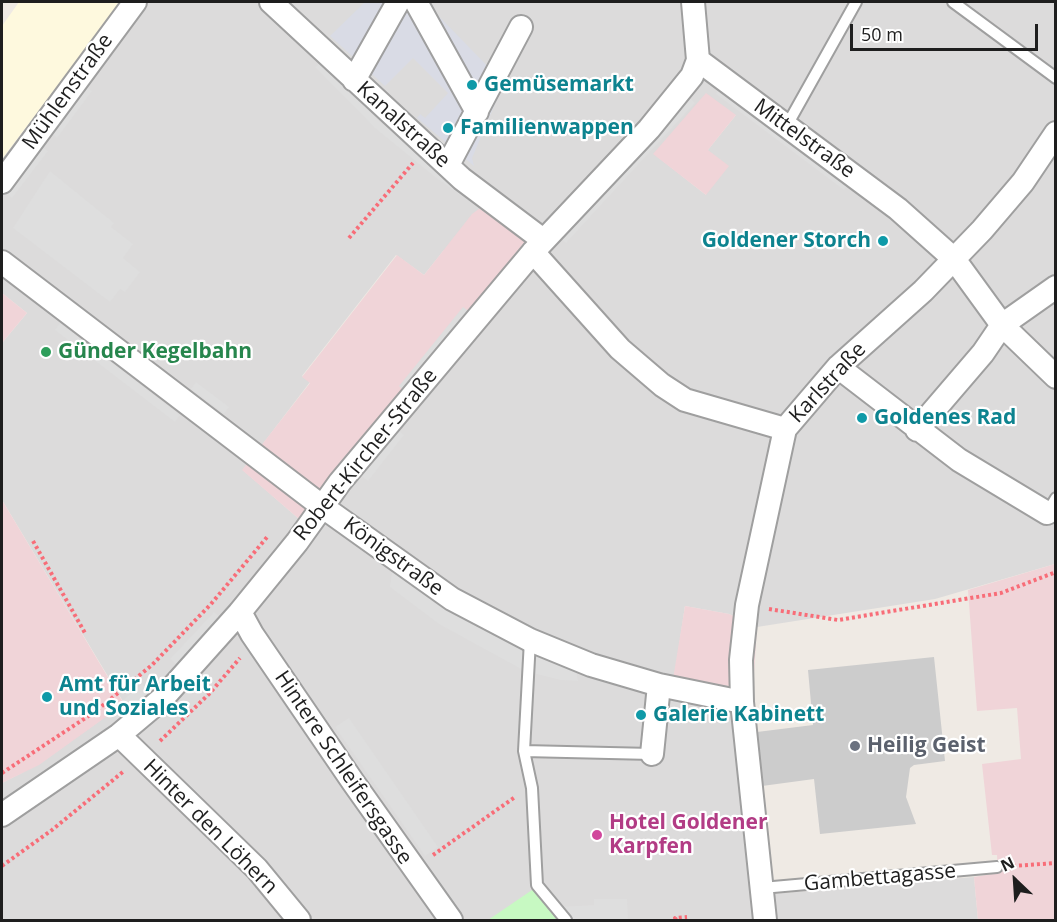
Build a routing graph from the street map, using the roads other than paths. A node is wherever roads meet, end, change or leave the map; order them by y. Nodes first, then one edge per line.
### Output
1 (135, 2) edge
2 (271, 2) edge
3 (398, 2) edge
4 (416, 2) edge
5 (693, 2) edge
6 (856, 2) edge
7 (953, 2) edge
8 (521, 27) dead end
9 (698, 60) junction
10 (1056, 78) edge
11 (354, 80) junction
12 (477, 112) junction
13 (786, 127) junction
14 (1056, 133) edge
15 (448, 165) junction
16 (2, 182) edge
17 (538, 246) junction
18 (954, 259) junction
19 (2, 262) edge
20 (1056, 287) edge
21 (1002, 325) junction
22 (838, 367) junction
23 (1056, 377) edge
24 (785, 429) junction
25 (918, 430) junction
26 (1051, 505) edge
27 (323, 507) junction
28 (240, 612) junction
29 (530, 640) junction
30 (659, 685) junction
31 (741, 702) junction
32 (119, 735) junction
33 (524, 751) junction
34 (652, 754) joint
35 (2, 815) edge
36 (998, 867) dead end
37 (762, 888) junction
38 (299, 921) edge
39 (451, 921) edge
40 (566, 921) edge
41 (765, 921) edge

1 - 16 street, Mühlenstraße
2 - 11 street, Kanalstraße
3 - 11 street
4 - 12 street
5 - 9 street
6 - 13 lane
7 - 10 lane
8 - 12 street
9 - 13 street, Mittelstraße
9 - 17 street, Robert-Kircher-Straße
11 - 15 street, Kanalstraße
12 - 15 street
13 - 18 street, Mittelstraße
14 - 18 street, Karlstraße
15 - 17 street, Kanalstraße
17 - 24 street, Kanalstraße
17 - 27 street, Robert-Kircher-Straße
18 - 21 street, Mittelstraße
18 - 22 street, Karlstraße
19 - 27 street, Königstraße
20 - 21 street
21 - 23 street, Mittelstraße
21 - 25 street
22 - 24 street, Karlstraße
22 - 25 street
24 - 31 street, Karlstraße
25 - 26 street
27 - 28 street, Robert-Kircher-Straße
27 - 29 street, Königstraße
28 - 32 street, Robert-Kircher-Straße
28 - 39 street, Hintere Schleifersgasse
29 - 30 street, Königstraße
29 - 33 lane
30 - 31 street, Königstraße
30 - 34 street
31 - 37 street, Karlstraße
32 - 35 street, Robert-Kircher-Straße
32 - 38 street, Hinter den Löhern
33 - 34 lane
33 - 40 lane
36 - 37 lane, Gambettagasse
37 - 41 street, Karlstraße

